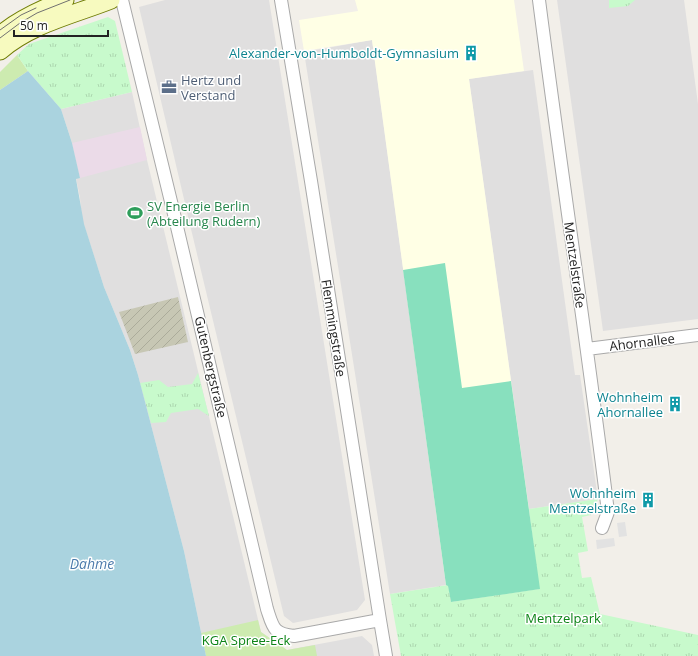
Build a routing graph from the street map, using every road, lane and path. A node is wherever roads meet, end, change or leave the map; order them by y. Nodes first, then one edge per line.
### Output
1 (33, 0) edge
2 (65, 0) edge
3 (111, 0) edge
4 (122, 0) edge
5 (281, 0) edge
6 (539, 0) edge
7 (2, 20) edge
8 (8, 37) edge
9 (0, 51) edge
10 (698, 335) edge
11 (587, 349) junction
12 (602, 528) dead end
13 (380, 620) junction
14 (386, 656) edge

1 - 7 main road
2 - 8 main road
3 - 8 main road
4 - 13 street, Gutenbergstraße
5 - 13 street, Flemmingstraße
6 - 11 street, Mentzelstraße
8 - 9 main road
10 - 11 street, Ahornallee
11 - 12 street, Mentzelstraße
13 - 14 street, Flemmingstraße

